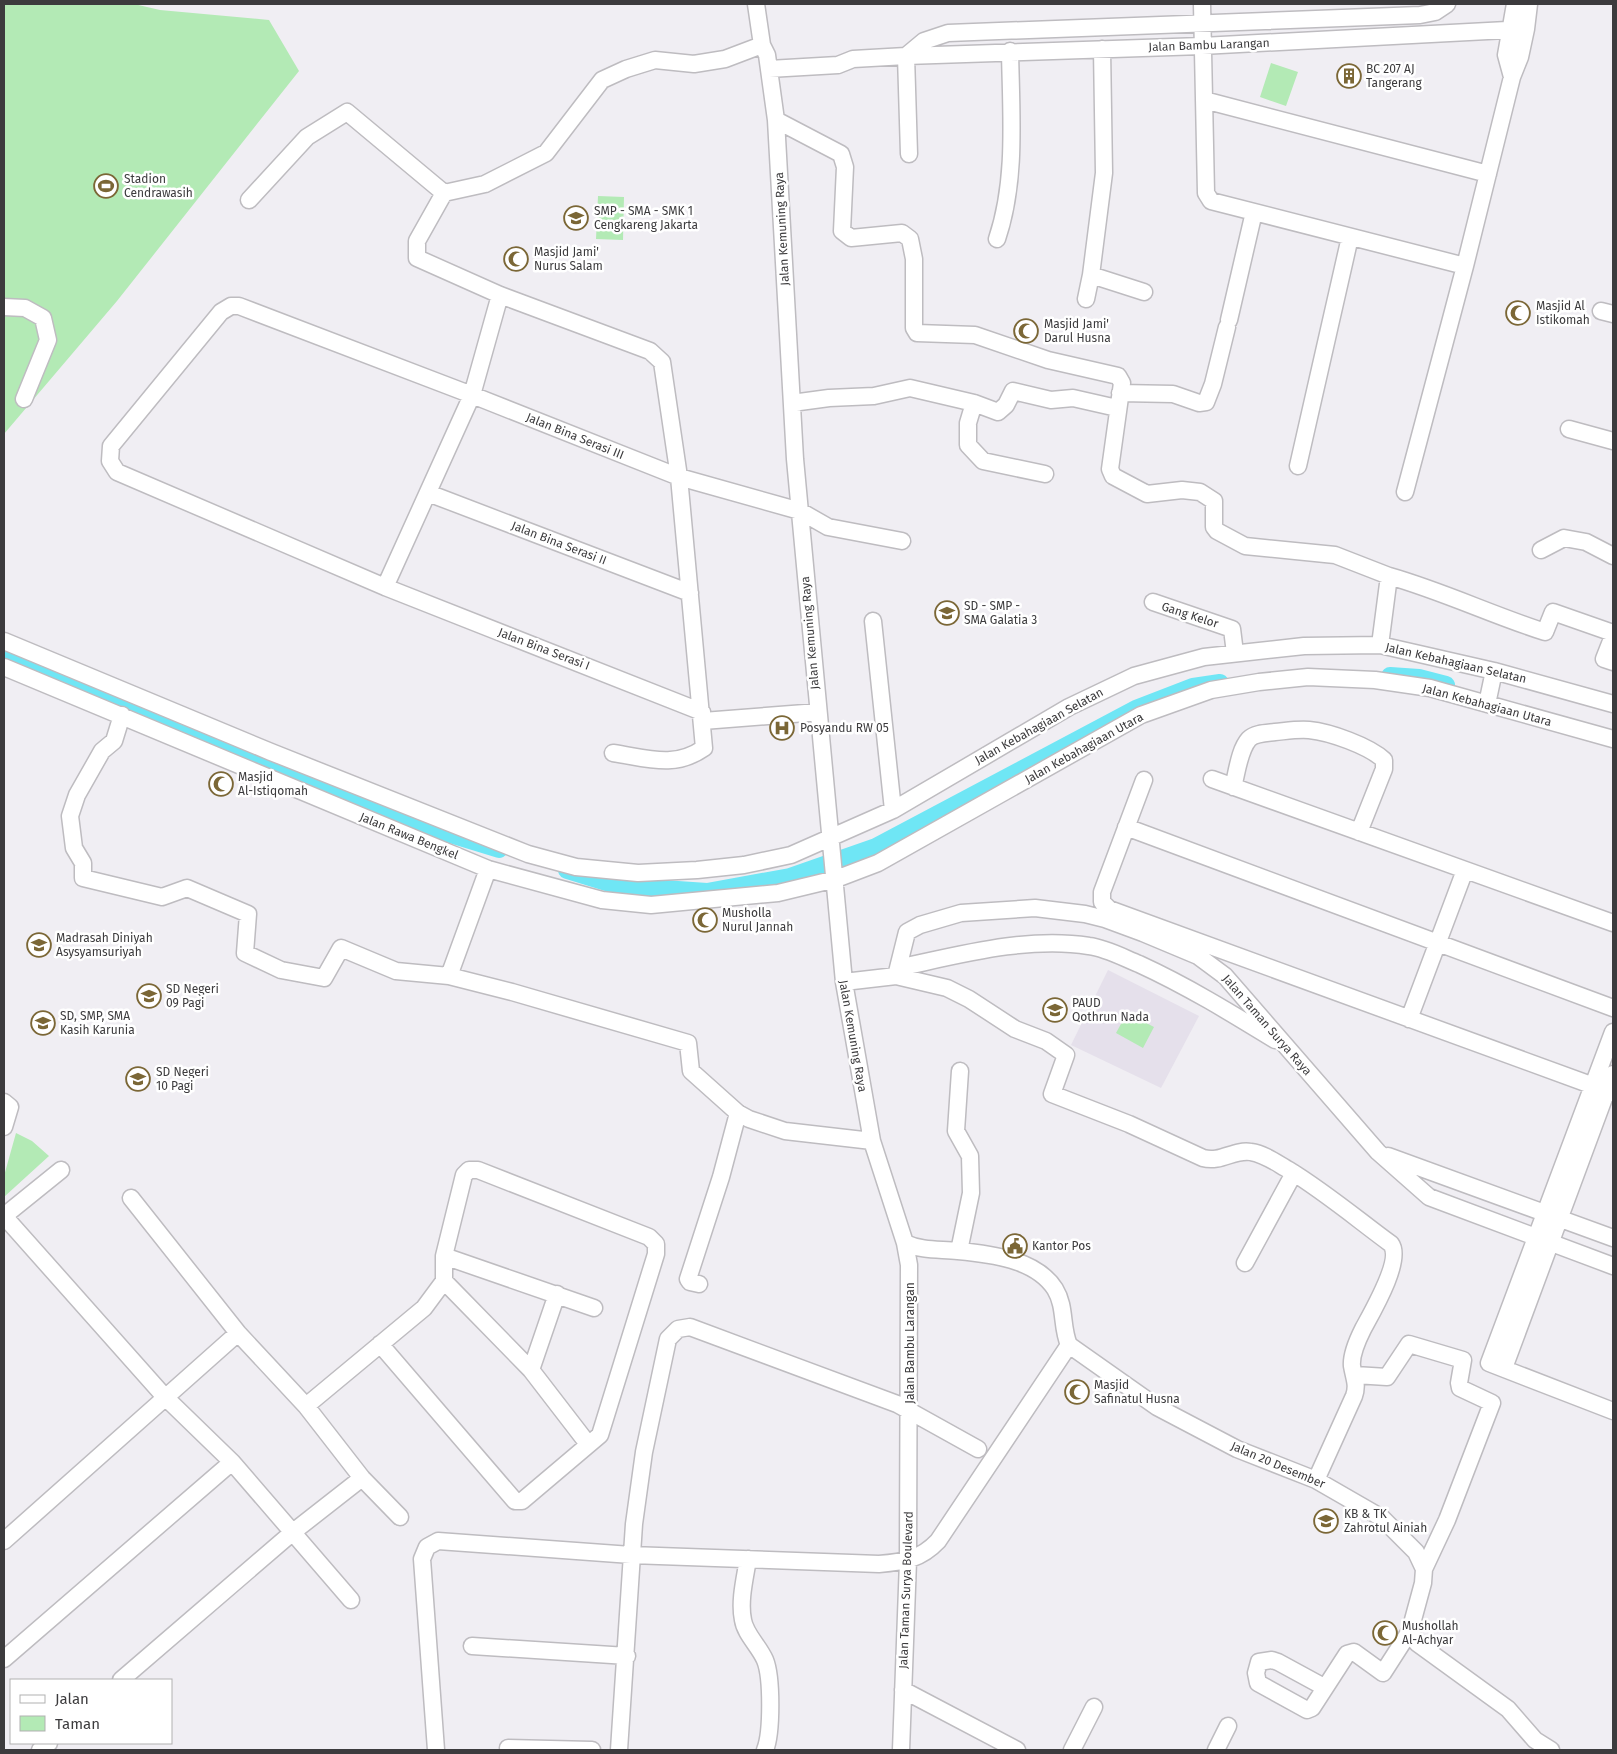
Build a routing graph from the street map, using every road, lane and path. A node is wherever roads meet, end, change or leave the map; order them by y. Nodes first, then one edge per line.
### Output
1 (756, 4) edge
2 (1202, 4) edge
3 (1447, 4) edge
4 (1515, 4) edge
5 (1529, 4) edge
6 (1202, 23) junction
7 (1519, 30) junction
8 (762, 45) junction
9 (1202, 46) junction
10 (1102, 49) junction
11 (1010, 51) junction
12 (906, 56) junction
13 (769, 69) junction
14 (1204, 100) junction
15 (776, 120) junction
16 (909, 154) dead end
17 (1488, 174) junction
18 (444, 193) junction
19 (249, 200) dead end
20 (1254, 212) junction
21 (1350, 237) junction
22 (997, 239) dead end
23 (1465, 266) junction
24 (1091, 275) junction
25 (1144, 292) dead end
26 (500, 295) junction
27 (1086, 298) dead end
28 (4, 307) edge
29 (472, 395) junction
30 (24, 399) dead end
31 (1119, 400) junction
32 (792, 403) junction
33 (974, 403) junction
34 (1569, 429) dead end
35 (1613, 441) edge
36 (1298, 466) dead end
37 (1045, 474) dead end
38 (679, 477) junction
39 (1405, 492) dead end
40 (428, 493) junction
41 (800, 511) junction
42 (902, 541) dead end
43 (1541, 550) dead end
44 (1613, 556) edge
45 (1389, 576) junction
46 (385, 587) junction
47 (690, 593) junction
48 (1153, 602) dead end
49 (873, 621) dead end
50 (1613, 635) edge
51 (4, 640) edge
52 (1380, 645) junction
53 (1235, 653) junction
54 (1613, 662) edge
55 (4, 667) edge
56 (1493, 673) junction
57 (1487, 702) junction
58 (1613, 704) edge
59 (818, 712) junction
60 (122, 715) junction
61 (703, 716) junction
62 (1613, 739) edge
63 (613, 753) dead end
64 (266, 764) junction
65 (1212, 779) dead end
66 (1144, 780) dead end
67 (1233, 787) junction
68 (893, 810) junction
69 (1126, 827) junction
70 (1359, 832) junction
71 (830, 844) junction
72 (488, 869) junction
73 (1465, 870) junction
74 (835, 876) junction
75 (1613, 923) edge
76 (1438, 943) junction
77 (897, 972) junction
78 (449, 976) junction
79 (844, 982) junction
80 (1613, 1008) edge
81 (1409, 1018) junction
82 (1613, 1032) edge
83 (1292, 1050) junction
84 (960, 1071) dead end
85 (1613, 1074) edge
86 (1604, 1090) edge
87 (4, 1102) edge
88 (738, 1113) junction
89 (4, 1127) edge
90 (872, 1141) junction
91 (1378, 1152) junction
92 (61, 1170) dead end
93 (1294, 1173) junction
94 (131, 1198) dead end
95 (1544, 1213) junction
96 (4, 1216) edge
97 (1560, 1219) junction
98 (1610, 1237) edge
99 (1543, 1239) junction
100 (959, 1251) junction
101 (907, 1255) junction
102 (444, 1256) junction
103 (1245, 1263) dead end
104 (1606, 1263) edge
105 (444, 1281) junction
106 (698, 1284) dead end
107 (557, 1294) junction
108 (594, 1308) dead end
109 (238, 1333) junction
110 (380, 1344) junction
111 (1069, 1345) junction
112 (532, 1370) junction
113 (1355, 1375) junction
114 (164, 1396) junction
115 (306, 1406) junction
116 (910, 1410) junction
117 (1613, 1411) edge
118 (910, 1431) joint
119 (588, 1444) junction
120 (978, 1449) dead end
121 (232, 1462) junction
122 (362, 1478) junction
123 (1316, 1480) junction
124 (400, 1517) dead end
125 (293, 1532) junction
126 (4, 1541) edge
127 (630, 1555) junction
128 (748, 1559) junction
129 (908, 1561) junction
130 (1424, 1568) junction
131 (351, 1600) dead end
132 (1410, 1631) junction
133 (472, 1646) dead end
134 (627, 1656) junction
135 (4, 1659) edge
136 (122, 1679) edge
137 (1324, 1687) dead end
138 (903, 1690) junction
139 (1094, 1707) dead end
140 (1228, 1726) dead end
141 (508, 1748) dead end
142 (436, 1750) edge
143 (592, 1750) edge
144 (619, 1750) edge
145 (764, 1750) edge
146 (901, 1750) edge
147 (1017, 1750) edge
148 (1072, 1750) edge
149 (1216, 1750) edge
150 (1551, 1750) edge

1 - 8 street, Jalan Kemuning Raya
2 - 6 street
3 - 6 street, Jalan Bambu Larangan
4 - 7 street
5 - 7 street
6 - 9 street
6 - 12 street, Jalan Bambu Larangan
7 - 9 street, Jalan Bambu Larangan
7 - 17 street
8 - 13 street, Jalan Kemuning Raya
8 - 18 street
9 - 10 street, Jalan Bambu Larangan
9 - 14 street
10 - 11 street, Jalan Bambu Larangan
10 - 24 street
11 - 12 street, Jalan Bambu Larangan
11 - 22 street
12 - 13 street, Jalan Bambu Larangan
12 - 16 street
13 - 15 street, Jalan Kemuning Raya
14 - 17 street
14 - 20 street
15 - 31 street
15 - 32 street, Jalan Kemuning Raya
17 - 23 street
18 - 19 street
18 - 26 street
20 - 21 street
20 - 31 street
21 - 23 street
21 - 36 street
23 - 39 street
24 - 25 street
24 - 27 street
26 - 29 street
26 - 38 street
28 - 30 street
29 - 38 street, Jalan Bina Serasi III
29 - 40 street
29 - 46 street, Jalan Bina Serasi III
31 - 33 street
31 - 45 street
32 - 33 street
32 - 41 street, Jalan Kemuning Raya
33 - 37 street
34 - 35 street
38 - 41 street, Jalan Bina Serasi III
38 - 47 street
40 - 46 street
40 - 47 street, Jalan Bina Serasi II
41 - 42 street
41 - 59 street, Jalan Kemuning Raya
43 - 44 street
45 - 50 street
45 - 52 street
46 - 61 street, Jalan Bina Serasi I
47 - 61 street
48 - 53 street, Gang Kelor
49 - 68 street
50 - 54 street
51 - 64 street, Jalan Rawa Bengkel
52 - 53 street, Jalan Kebahagiaan Selatan
52 - 56 street, Jalan Kebahagiaan Selatan
53 - 68 street, Jalan Kebahagiaan Selatan
55 - 60 street, Jalan Rawa Bengkel
56 - 57 street
56 - 58 street, Jalan Kebahagiaan Selatan
57 - 62 street, Jalan Kebahagiaan Utara
57 - 74 street, Jalan Kebahagiaan Utara
59 - 61 street
59 - 71 street, Jalan Kemuning Raya
60 - 64 street, Jalan Rawa Bengkel
60 - 78 street
61 - 63 street
64 - 71 street, Jalan Rawa Bengkel
64 - 72 street, Jalan Rawa Bengkel
65 - 67 street
66 - 69 street
67 - 70 street
67 - 70 street
68 - 71 street, Jalan Kebahagiaan Selatan
69 - 76 street
69 - 81 street
70 - 73 street
71 - 74 street, Jalan Kemuning Raya
72 - 74 street, Jalan Rawa Bengkel
72 - 78 street
73 - 75 street
73 - 76 street
74 - 79 street, Jalan Kemuning Raya
76 - 80 street
76 - 81 street
77 - 79 street
77 - 83 street
77 - 83 street, Jalan Taman Surya Raya
77 - 93 street
78 - 88 street
79 - 90 street, Jalan Kemuning Raya
81 - 86 street
82 - 86 street
83 - 91 street, Jalan Taman Surya Raya
84 - 100 street
85 - 86 street
86 - 95 street
86 - 97 street
87 - 89 street
88 - 90 street
88 - 106 street
90 - 101 street, Jalan Kemuning Raya
91 - 95 street, Jalan Taman Surya Raya
91 - 99 street, Jalan Taman Surya Raya
92 - 96 street
93 - 103 street
93 - 113 street
94 - 109 street
95 - 97 street, Jalan Taman Surya Raya
95 - 99 street
96 - 114 street
97 - 98 street, Jalan Taman Surya Raya
97 - 99 street
98 - 104 street
99 - 104 street, Jalan Taman Surya Raya
99 - 117 street
100 - 101 street
100 - 111 street
101 - 116 street, Jalan Bambu Larangan
102 - 105 street
102 - 107 street
102 - 119 street
105 - 110 street
105 - 112 street
107 - 108 street
107 - 112 street
109 - 114 street
109 - 115 street
110 - 115 street
110 - 119 street
111 - 123 street, Jalan 20 Desember
111 - 129 street
112 - 119 street
113 - 123 street
113 - 130 street
114 - 121 street
114 - 126 street
115 - 122 street
116 - 118 street, Jalan Bambu Larangan
116 - 120 street
116 - 127 street
118 - 129 street, Jalan Taman Surya Boulevard
121 - 125 street
121 - 135 street
122 - 124 street
122 - 125 street
123 - 130 street, Jalan 20 Desember
125 - 131 street
125 - 136 street
127 - 128 street
127 - 134 street
127 - 142 street
128 - 129 street
128 - 145 street
129 - 138 street, Jalan Taman Surya Boulevard
130 - 132 street
132 - 137 street
132 - 150 street
133 - 134 street
134 - 144 street
138 - 146 street, Jalan Taman Surya Boulevard
138 - 147 street
139 - 148 street
140 - 149 street
141 - 143 street

